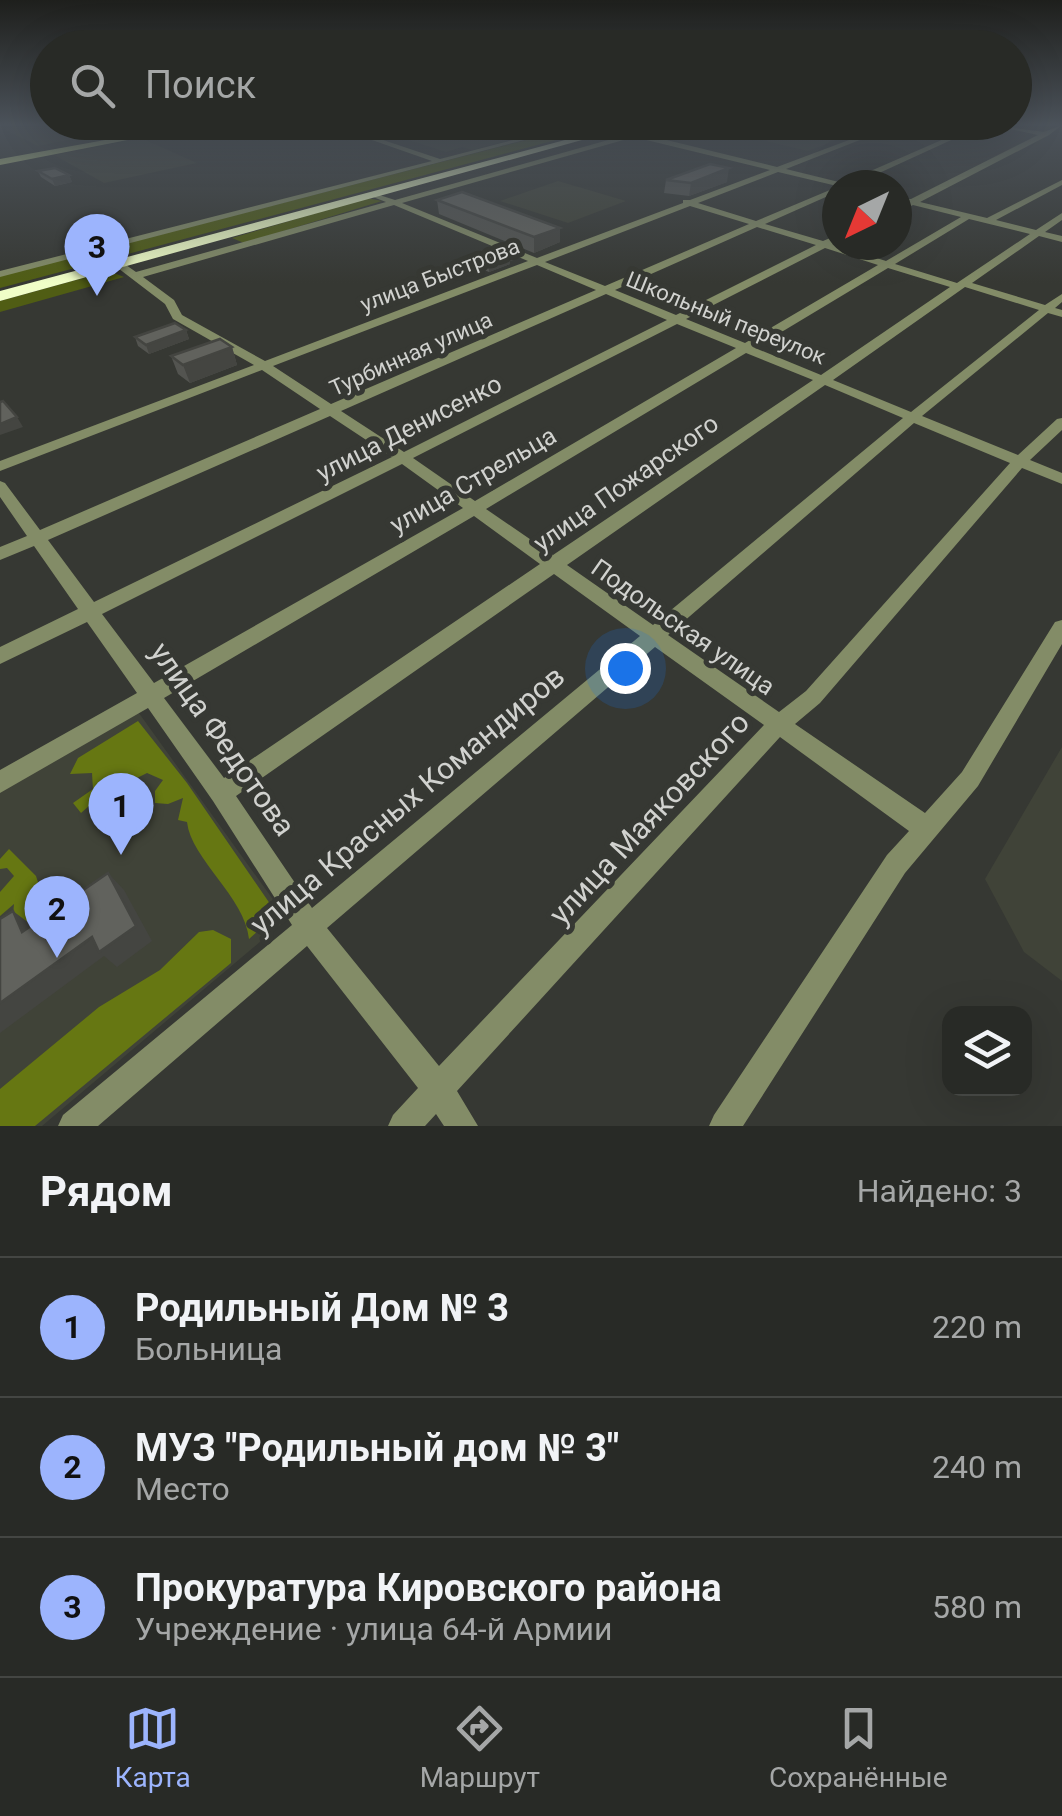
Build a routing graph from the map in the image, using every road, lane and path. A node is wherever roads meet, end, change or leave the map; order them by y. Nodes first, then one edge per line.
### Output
1 (379, 178) edge
2 (425, 178) edge
3 (433, 178) edge
4 (475, 178) edge
5 (754, 178) edge
6 (959, 178) edge
7 (1062, 182) edge
8 (376, 194) junction
9 (822, 195) edge
10 (394, 202) junction
11 (686, 202) junction
12 (912, 202) joint
13 (968, 216) junction
14 (1062, 216) edge
15 (988, 221) junction
16 (756, 225) junction
17 (250, 226) junction
18 (1036, 233) junction
19 (1062, 240) edge
20 (822, 246) joint
21 (868, 260) edge
22 (534, 261) junction
23 (116, 262) junction
24 (888, 266) junction
25 (0, 274) edge
26 (135, 276) junction
27 (960, 284) junction
28 (604, 291) junction
29 (0, 293) edge
30 (1057, 307) edge
31 (673, 319) junction
32 (746, 349) junction
33 (261, 364) junction
34 (822, 378) junction
35 (331, 410) junction
36 (914, 416) junction
37 (1062, 422) edge
38 (403, 458) junction
39 (1020, 461) junction
40 (0, 466) edge
41 (1062, 478) edge
42 (0, 486) edge
43 (474, 509) junction
44 (35, 538) junction
45 (0, 554) edge
46 (552, 565) junction
47 (90, 610) junction
48 (1062, 627) edge
49 (655, 636) junction
50 (0, 656) edge
51 (150, 696) junction
52 (778, 725) junction
53 (0, 782) edge
54 (221, 793) junction
55 (927, 829) junction
56 (310, 928) junction
57 (438, 1089) junction
58 (74, 1126) edge
59 (404, 1126) edge
60 (462, 1126) edge
61 (725, 1126) edge

1 - 25 street
2 - 17 highway
3 - 8 highway
4 - 10 street
5 - 11 street, улица Быстрова
6 - 12 street
7 - 15 street
8 - 10 street, Школьный переулок
8 - 17 highway
9 - 16 street, Турбинная улица
10 - 22 street, Школьный переулок
10 - 26 street
11 - 16 street
11 - 22 street, улица Быстрова
12 - 13 street
13 - 15 street
13 - 24 street, улица Стрельца
14 - 18 street, улица Пожарского
15 - 18 street
16 - 20 street
16 - 28 street, Турбинная улица
17 - 23 highway
18 - 19 street
18 - 27 street, улица Пожарского
20 - 31 street, улица Денисенко
21 - 24 street
22 - 28 street, Школьный переулок
22 - 33 street, улица Быстрова
23 - 26 street, Подольская улица
23 - 29 highway
24 - 27 street
24 - 32 street, улица Стрельца
26 - 33 street, Подольская улица
27 - 30 street
27 - 34 street, улица Пожарского
28 - 31 street, Школьный переулок
28 - 35 street, Турбинная улица
30 - 36 street, улица Красных Командиров
31 - 32 street, Школьный переулок
31 - 38 street, улица Денисенко
32 - 34 street, Школьный переулок
32 - 43 street, улица Стрельца
33 - 35 street, Подольская улица
33 - 40 street, улица Быстрова
34 - 36 street, Школьный переулок
34 - 46 street, улица Пожарского
35 - 38 street, Подольская улица
35 - 44 street, Турбинная улица
36 - 39 street, Школьный переулок
36 - 49 street, улица Красных Командиров
37 - 39 street, улица Маяковского
38 - 43 street, Подольская улица
38 - 47 street, улица Денисенко
39 - 41 street, Школьный переулок
39 - 52 street, улица Маяковского
42 - 44 street, улица Федотова
43 - 46 street, Подольская улица
43 - 51 street, улица Стрельца
44 - 45 street, Турбинная улица
44 - 47 street, улица Федотова
46 - 49 street, Подольская улица
46 - 54 street, улица Пожарского
47 - 50 street, улица Денисенко
47 - 51 street, улица Федотова
48 - 55 street
49 - 52 street, Подольская улица
49 - 56 street, улица Красных Командиров
51 - 53 street, улица Стрельца
51 - 54 street, улица Федотова
52 - 55 street, Подольская улица
52 - 57 street, улица Маяковского
54 - 56 street, улица Федотова
55 - 61 street
56 - 57 street, улица Федотова
56 - 58 street, улица Красных Командиров
57 - 59 street, улица Маяковского
57 - 60 street, улица Федотова

